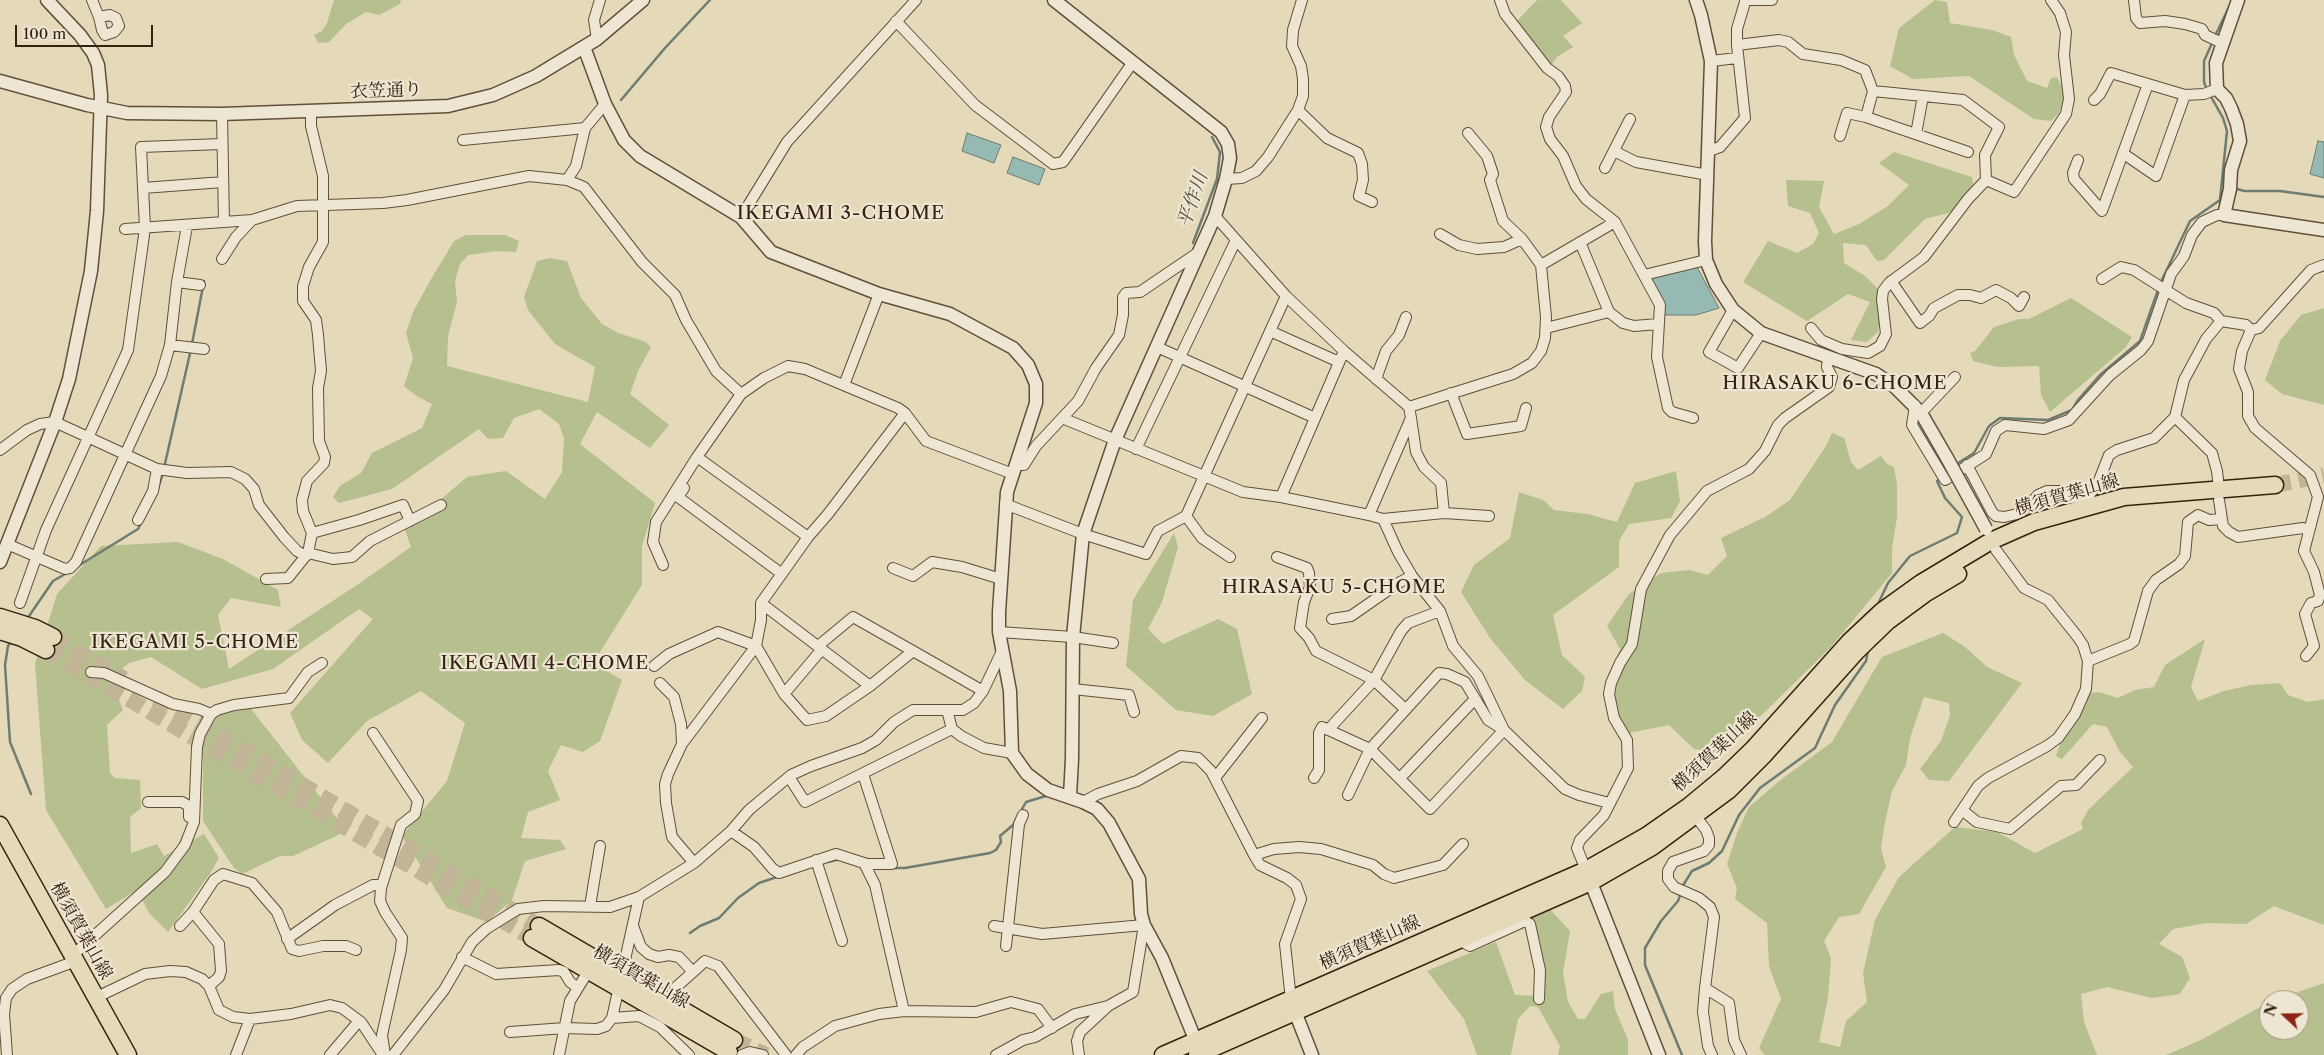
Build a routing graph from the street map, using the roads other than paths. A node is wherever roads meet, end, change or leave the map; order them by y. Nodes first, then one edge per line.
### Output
1 (48, 0) edge
2 (92, 0) edge
3 (600, 0) edge
4 (643, 0) edge
5 (916, 0) edge
6 (1054, 0) edge
7 (1302, 0) edge
8 (1500, 0) edge
9 (1696, 0) edge
10 (1772, 0) edge
11 (2051, 0) edge
12 (2134, 0) edge
13 (2238, 0) edge
14 (1745, 1) edge
15 (99, 17) dead end
16 (896, 21) junction
17 (597, 39) junction
18 (2216, 41) junction
19 (1737, 45) junction
20 (584, 47) junction
21 (1737, 58) junction
22 (1711, 61) junction
23 (1133, 62) junction
24 (0, 81) edge
25 (2148, 84) junction
26 (2217, 89) junction
27 (1874, 91) junction
28 (2185, 95) junction
29 (1923, 96) junction
30 (2094, 100) dead end
31 (605, 104) junction
32 (101, 108) junction
33 (1298, 110) junction
34 (311, 111) junction
35 (222, 114) junction
36 (1866, 117) junction
37 (1630, 119) dead end
38 (584, 128) junction
39 (1468, 133) dead end
40 (1916, 134) junction
41 (1840, 136) dead end
42 (463, 140) dead end
43 (222, 144) junction
44 (1614, 151) junction
45 (1709, 151) junction
46 (1968, 152) dead end
47 (2124, 154) junction
48 (2078, 160) dead end
49 (1605, 168) dead end
50 (1708, 175) junction
51 (1226, 179) junction
52 (567, 180) junction
53 (1986, 180) junction
54 (223, 182) junction
55 (142, 188) junction
56 (1372, 202) dead end
57 (323, 204) junction
58 (2224, 215) junction
59 (1215, 216) junction
60 (740, 217) junction
61 (252, 220) junction
62 (224, 222) junction
63 (1615, 222) junction
64 (188, 226) junction
65 (145, 228) junction
66 (125, 229) dead end
67 (2324, 230) edge
68 (1440, 234) dead end
69 (1522, 238) junction
70 (1236, 240) junction
71 (1580, 242) junction
72 (1199, 252) junction
73 (222, 260) dead end
74 (1706, 260) junction
75 (1541, 265) junction
76 (2324, 265) edge
77 (1644, 275) junction
78 (2102, 279) dead end
79 (1891, 281) junction
80 (177, 282) junction
81 (200, 285) dead end
82 (2166, 289) junction
83 (879, 294) junction
84 (1286, 296) junction
85 (2024, 298) dead end
86 (1733, 310) junction
87 (1609, 312) junction
88 (1406, 317) dead end
89 (2221, 321) junction
90 (1658, 324) junction
91 (1546, 328) junction
92 (1811, 328) dead end
93 (2251, 330) junction
94 (1270, 331) junction
95 (1760, 333) junction
96 (170, 345) junction
97 (1157, 348) junction
98 (204, 349) dead end
99 (1344, 351) junction
100 (1833, 353) junction
101 (1179, 358) junction
102 (1339, 362) junction
103 (1955, 377) dead end
104 (1376, 379) junction
105 (844, 385) junction
106 (1244, 387) junction
107 (1451, 393) junction
108 (741, 394) junction
109 (1526, 408) dead end
110 (1918, 409) junction
111 (1410, 412) junction
112 (905, 413) junction
113 (2175, 417) junction
114 (1062, 418) junction
115 (1315, 418) junction
116 (1693, 418) dead end
117 (55, 422) junction
118 (88, 437) junction
119 (1115, 440) junction
120 (1136, 449) junction
121 (0, 450) edge
122 (125, 454) junction
123 (697, 457) junction
124 (1967, 464) junction
125 (157, 469) junction
126 (1015, 470) junction
127 (1204, 476) junction
128 (682, 481) junction
129 (2275, 489) tunnel mouth
130 (2219, 495) junction
131 (1281, 497) junction
132 (1005, 504) junction
133 (441, 505) dead end
134 (1444, 513) junction
135 (1370, 515) junction
136 (1186, 516) junction
137 (1489, 516) dead end
138 (1383, 519) junction
139 (138, 520) dead end
140 (2222, 520) junction
141 (410, 522) junction
142 (2309, 531) junction
143 (312, 532) junction
144 (1083, 534) junction
145 (808, 537) junction
146 (1991, 540) junction
147 (7, 544) junction
148 (307, 554) junction
149 (36, 556) junction
150 (1230, 557) dead end
151 (1277, 557) dead end
152 (0, 562) edge
153 (663, 564) dead end
154 (893, 568) dead end
155 (782, 574) junction
156 (1412, 576) junction
157 (266, 579) dead end
158 (1001, 579) junction
159 (20, 603) dead end
160 (761, 603) junction
161 (1440, 611) junction
162 (0, 617) edge
163 (1332, 619) dead end
164 (0, 631) edge
165 (999, 632) junction
166 (1073, 637) junction
167 (1113, 643) dead end
168 (756, 646) junction
169 (820, 647) junction
170 (912, 650) junction
171 (1002, 651) junction
172 (2306, 656) dead end
173 (2088, 661) junction
174 (322, 663) dead end
175 (654, 666) dead end
176 (91, 672) dead end
177 (1374, 680) junction
178 (660, 683) dead end
179 (870, 686) junction
180 (1073, 689) junction
181 (983, 691) junction
182 (784, 694) junction
183 (1475, 699) junction
184 (1406, 709) junction
185 (947, 710) junction
186 (1134, 712) dead end
187 (211, 714) junction
188 (1262, 718) dead end
189 (952, 729) junction
190 (1328, 730) junction
191 (1504, 730) junction
192 (373, 733) dead end
193 (682, 744) junction
194 (1370, 749) junction
195 (1012, 752) junction
196 (2100, 760) dead end
197 (863, 774) junction
198 (789, 777) junction
199 (1215, 778) junction
200 (1314, 778) dead end
201 (1400, 778) junction
202 (1348, 795) dead end
203 (1070, 796) junction
204 (148, 802) dead end
205 (1083, 802) junction
206 (1609, 803) junction
207 (1962, 810) junction
208 (1692, 811) junction
209 (1023, 815) dead end
210 (194, 822) junction
211 (1954, 822) dead end
212 (0, 825) edge
213 (731, 831) junction
214 (1463, 844) dead end
215 (600, 846) dead end
216 (1254, 855) junction
217 (816, 860) junction
218 (694, 863) junction
219 (864, 863) junction
220 (1589, 876) junction
221 (382, 885) junction
222 (639, 897) junction
223 (590, 906) junction
224 (193, 912) junction
225 (1144, 924) junction
226 (180, 926) dead end
227 (633, 926) junction
228 (994, 926) dead end
229 (1009, 928) junction
230 (1460, 932) junction
231 (287, 939) junction
232 (842, 941) dead end
233 (1006, 946) dead end
234 (356, 950) dead end
235 (462, 957) junction
236 (74, 959) junction
237 (590, 970) junction
238 (693, 972) junction
239 (620, 980) junction
240 (208, 986) junction
241 (578, 988) junction
242 (675, 988) dead end
243 (1705, 988) junction
244 (95, 998) junction
245 (1539, 998) dead end
246 (1108, 1006) junction
247 (1293, 1006) junction
248 (904, 1011) junction
249 (612, 1018) junction
250 (250, 1019) junction
251 (359, 1021) junction
252 (565, 1028) junction
253 (1052, 1028) junction
254 (510, 1032) dead end
255 (735, 1049) edge
256 (1198, 1050) edge
257 (8, 1055) edge
258 (128, 1055) edge
259 (236, 1055) edge
260 (330, 1055) edge
261 (384, 1055) edge
262 (393, 1055) edge
263 (559, 1055) edge
264 (689, 1055) edge
265 (763, 1055) edge
266 (786, 1055) edge
267 (796, 1055) edge
268 (996, 1055) edge
269 (1079, 1055) edge
270 (1162, 1055) edge
271 (1312, 1055) edge
272 (1659, 1055) edge
273 (1712, 1055) edge
274 (1741, 1055) edge

1 - 32 street
2 - 15 street
3 - 17 street
4 - 17 street, 衣笠通り
5 - 16 street
6 - 23 street
7 - 33 street
8 - 63 street
9 - 22 street
10 - 14 street
11 - 53 street
12 - 18 street
13 - 18 street
14 - 19 street
16 - 23 street
16 - 60 street
17 - 20 street, 衣笠通り
18 - 26 street
19 - 21 street
19 - 27 street
20 - 31 street
20 - 34 street, 衣笠通り
21 - 22 street
21 - 45 street
22 - 45 street
23 - 51 street
24 - 32 street, 衣笠通り
25 - 28 street
25 - 30 street
25 - 47 street
26 - 28 street
26 - 58 street
27 - 29 street
27 - 36 street
28 - 47 street
29 - 40 street
29 - 53 street
31 - 38 street
31 - 60 street
32 - 35 street, 衣笠通り
32 - 117 street
33 - 51 street
33 - 56 street
34 - 35 street, 衣笠通り
34 - 57 street
35 - 43 street
36 - 40 street
36 - 41 street
37 - 44 street
38 - 42 street
38 - 52 street
39 - 69 street
40 - 46 street
43 - 54 street
43 - 55 street
44 - 49 street
44 - 50 street
45 - 50 street
47 - 48 street
50 - 74 street
51 - 59 street
52 - 57 street
52 - 108 street
53 - 79 street
54 - 55 street
54 - 62 street
55 - 65 street
57 - 61 street
57 - 143 street
58 - 67 street
58 - 82 street
59 - 70 street
59 - 72 street
60 - 83 street
61 - 62 street
61 - 73 street
62 - 64 street
63 - 71 street
63 - 77 street
64 - 65 street
64 - 80 street
65 - 66 street
65 - 118 street
68 - 69 street
69 - 75 street
70 - 84 street
70 - 101 street
71 - 75 street
71 - 87 street
72 - 97 street
72 - 114 street
74 - 77 street
74 - 86 street
75 - 91 street
76 - 93 street
77 - 90 street
78 - 82 street
79 - 85 street
79 - 100 street
80 - 81 street
80 - 96 street
82 - 89 street
82 - 124 street
83 - 105 street
83 - 126 street
84 - 94 street
84 - 99 street
86 - 95 street
86 - 95 street
87 - 90 street
87 - 91 street
88 - 104 street
89 - 93 street
89 - 113 street
90 - 116 street
91 - 107 street
92 - 100 street
93 - 142 street
94 - 102 street
94 - 106 street
95 - 100 street
96 - 98 street
96 - 122 street
97 - 101 street
97 - 119 street
99 - 102 street
99 - 104 street
100 - 110 street
100 - 206 street
101 - 106 street
101 - 120 street
102 - 115 street
103 - 110 street
104 - 111 street
105 - 108 street
105 - 112 street
106 - 115 street
106 - 127 street
107 - 109 street
107 - 111 street
108 - 123 street
110 - 124 street
110 - 146 street, bridge
111 - 134 street
111 - 135 street
112 - 126 street
112 - 145 street
113 - 124 street
113 - 130 street
114 - 119 street
114 - 126 street
115 - 131 street
117 - 118 street
117 - 121 street
117 - 147 street
118 - 122 street
118 - 149 street
119 - 120 street
119 - 144 street
120 - 127 street
122 - 125 street
122 - 149 street
123 - 128 street
123 - 145 street
125 - 139 street
125 - 148 street
126 - 132 street
127 - 131 street
127 - 136 street
128 - 153 street
128 - 155 street
129 - 130 main road, 横須賀葉山線
130 - 140 street
130 - 146 main road, 横須賀葉山線
131 - 135 street
132 - 144 street
132 - 158 street
133 - 141 street
134 - 137 street
134 - 138 street
135 - 138 street
136 - 144 street
136 - 150 street
138 - 156 street
140 - 142 street
140 - 173 street
141 - 143 street
141 - 148 street
142 - 172 street
143 - 148 street
144 - 166 street
145 - 155 street
146 - 173 street
146 - 208 main road, 横須賀葉山線
147 - 149 street
147 - 152 street
148 - 157 street
149 - 159 street
151 - 177 street
154 - 158 street
155 - 160 street
156 - 161 street
156 - 163 street
158 - 165 street
160 - 168 street
160 - 169 street
161 - 177 street
161 - 191 street
162 - 164 main road
165 - 166 street
165 - 171 street
166 - 167 street
166 - 180 street
168 - 175 street
168 - 182 street
168 - 193 street
169 - 170 street
169 - 179 street
169 - 182 street
170 - 179 street
170 - 181 street
171 - 181 street
171 - 195 street
173 - 207 street
174 - 187 street
176 - 187 street
177 - 184 street
177 - 190 street
178 - 193 street
179 - 182 street
180 - 186 street
180 - 203 street
181 - 185 street
183 - 184 street
183 - 191 street
183 - 201 street
184 - 194 street
185 - 189 street
185 - 198 street
187 - 210 street
188 - 199 street
189 - 195 street
189 - 197 street
190 - 194 street
190 - 200 street
191 - 201 street
191 - 206 street
192 - 221 street
193 - 218 street
194 - 201 street
194 - 202 street
195 - 203 street
196 - 207 street
197 - 198 street
197 - 219 street
198 - 213 street
199 - 205 street
199 - 216 street
203 - 205 street
204 - 210 street
205 - 225 street
206 - 220 street
207 - 211 street
208 - 220 main road, 横須賀葉山線
208 - 243 street
209 - 229 street
210 - 236 street
212 - 236 main road, 横須賀葉山線
213 - 217 street
213 - 218 street
214 - 216 street
215 - 223 street
216 - 247 street
217 - 219 street
217 - 232 street
218 - 222 street
219 - 248 street
220 - 230 main road, 横須賀葉山線
220 - 272 street
221 - 231 street
221 - 261 street
222 - 223 street
222 - 227 street
223 - 235 street
224 - 226 street
224 - 231 street
224 - 240 street
225 - 229 street
225 - 246 street
225 - 256 street
227 - 238 street
227 - 239 street
228 - 229 street
229 - 233 street
230 - 245 street
230 - 247 main road, 横須賀葉山線
231 - 234 street
235 - 241 street
235 - 262 street
236 - 244 main road, 横須賀葉山線
236 - 257 street
237 - 239 main road, 横須賀葉山線
237 - 239 main road, 横須賀葉山線
237 - 241 street
238 - 242 street
238 - 266 street
239 - 249 street
239 - 255 main road, 横須賀葉山線
240 - 244 street
240 - 250 street
241 - 252 street
243 - 273 street
243 - 274 street
244 - 258 main road, 横須賀葉山線
246 - 253 street
246 - 269 street
247 - 256 main road, 横須賀葉山線
247 - 271 street
248 - 253 street
248 - 267 street
249 - 252 street
249 - 264 street
250 - 251 street
250 - 259 street
251 - 260 street
251 - 261 street
252 - 254 street
252 - 263 street
253 - 268 street
255 - 265 street
256 - 270 main road, 横須賀葉山線

